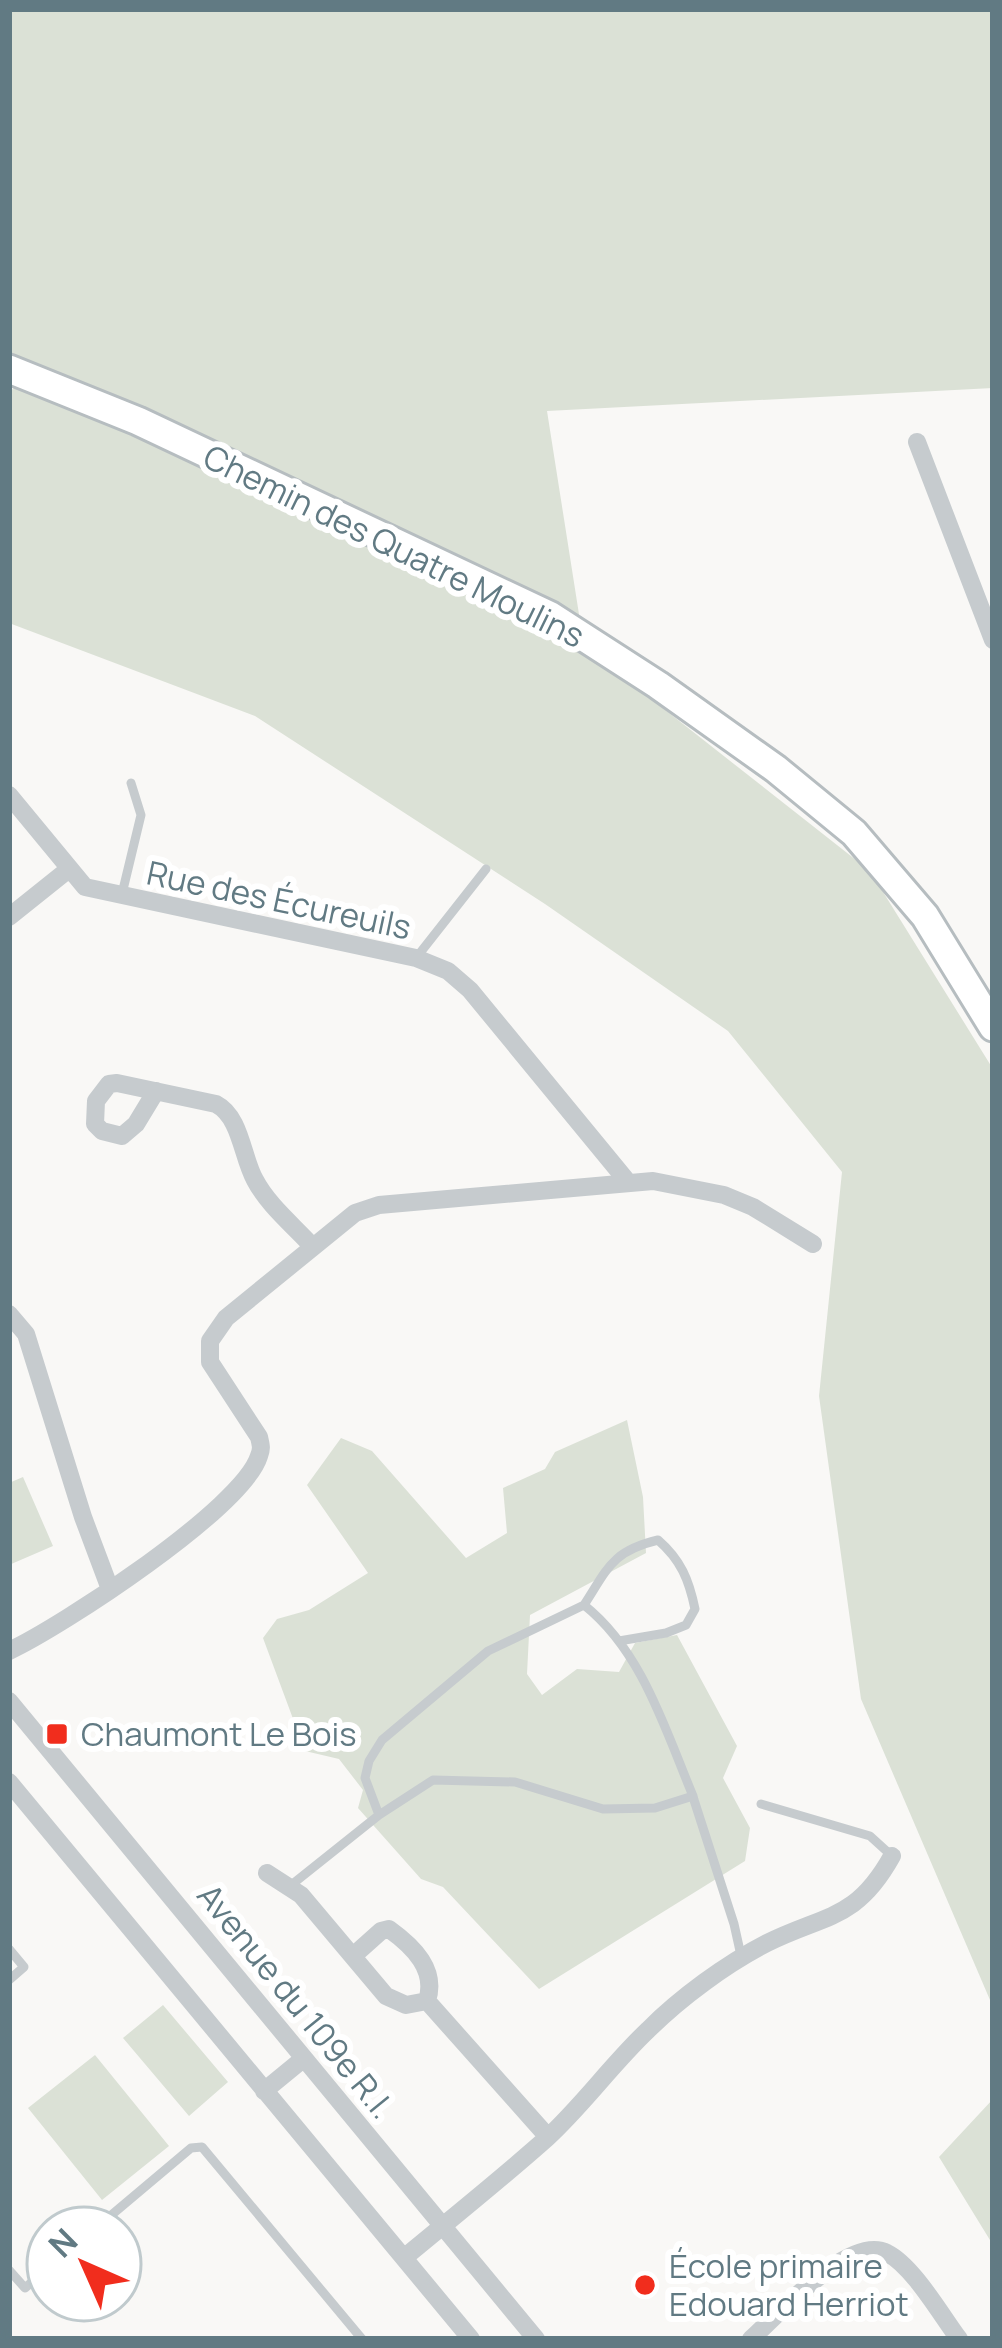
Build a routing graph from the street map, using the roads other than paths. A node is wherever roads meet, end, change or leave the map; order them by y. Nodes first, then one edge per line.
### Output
1 (9, 369) edge
2 (916, 442) dead end
3 (993, 640) edge
4 (131, 783) dead end
5 (9, 796) edge
6 (69, 868) junction
7 (486, 869) dead end
8 (122, 898) junction
9 (9, 917) edge
10 (416, 958) junction
11 (993, 1027) edge
12 (155, 1091) dead end
13 (627, 1180) junction
14 (814, 1244) dead end
15 (313, 1247) junction
16 (9, 1314) edge
17 (110, 1589) junction
18 (584, 1605) junction
19 (619, 1640) junction
20 (9, 1651) edge
21 (9, 1702) edge
22 (9, 1782) edge
23 (693, 1796) junction
24 (761, 1804) dead end
25 (379, 1815) junction
26 (892, 1856) joint
27 (267, 1873) dead end
28 (289, 1887) junction
29 (9, 1949) edge
30 (352, 1956) junction
31 (742, 1960) junction
32 (9, 1980) edge
33 (427, 2001) junction
34 (303, 2059) junction
35 (264, 2091) junction
36 (548, 2137) junction
37 (124, 2204) edge
38 (442, 2226) junction
39 (405, 2257) junction
40 (362, 2339) edge
41 (471, 2339) edge
42 (536, 2339) edge
43 (751, 2339) edge
44 (959, 2339) edge

1 - 11 main road, Chemin des Quatre Moulins
2 - 3 street
4 - 8 lane
5 - 6 street, Rue des Écureuils
6 - 8 street, Rue des Écureuils
6 - 9 street
7 - 10 lane
8 - 10 street, Rue des Écureuils
10 - 13 street, Rue des Écureuils
12 - 15 street
13 - 14 street
13 - 15 street
15 - 17 street
16 - 17 street
17 - 20 street
18 - 19 lane
18 - 19 lane
18 - 25 lane
19 - 23 lane
21 - 34 street, Avenue du 109e R.I.
22 - 35 street
23 - 25 lane
23 - 31 lane
24 - 26 lane
25 - 28 lane
26 - 31 street
27 - 28 street
28 - 30 street
29 - 32 lane
30 - 33 street
30 - 33 street
31 - 36 street
33 - 36 street
34 - 35 street
34 - 38 street, Avenue du 109e R.I.
35 - 39 street
36 - 38 street
37 - 40 lane
38 - 39 street
38 - 42 street, Avenue du 109e R.I.
39 - 41 street
43 - 44 street

